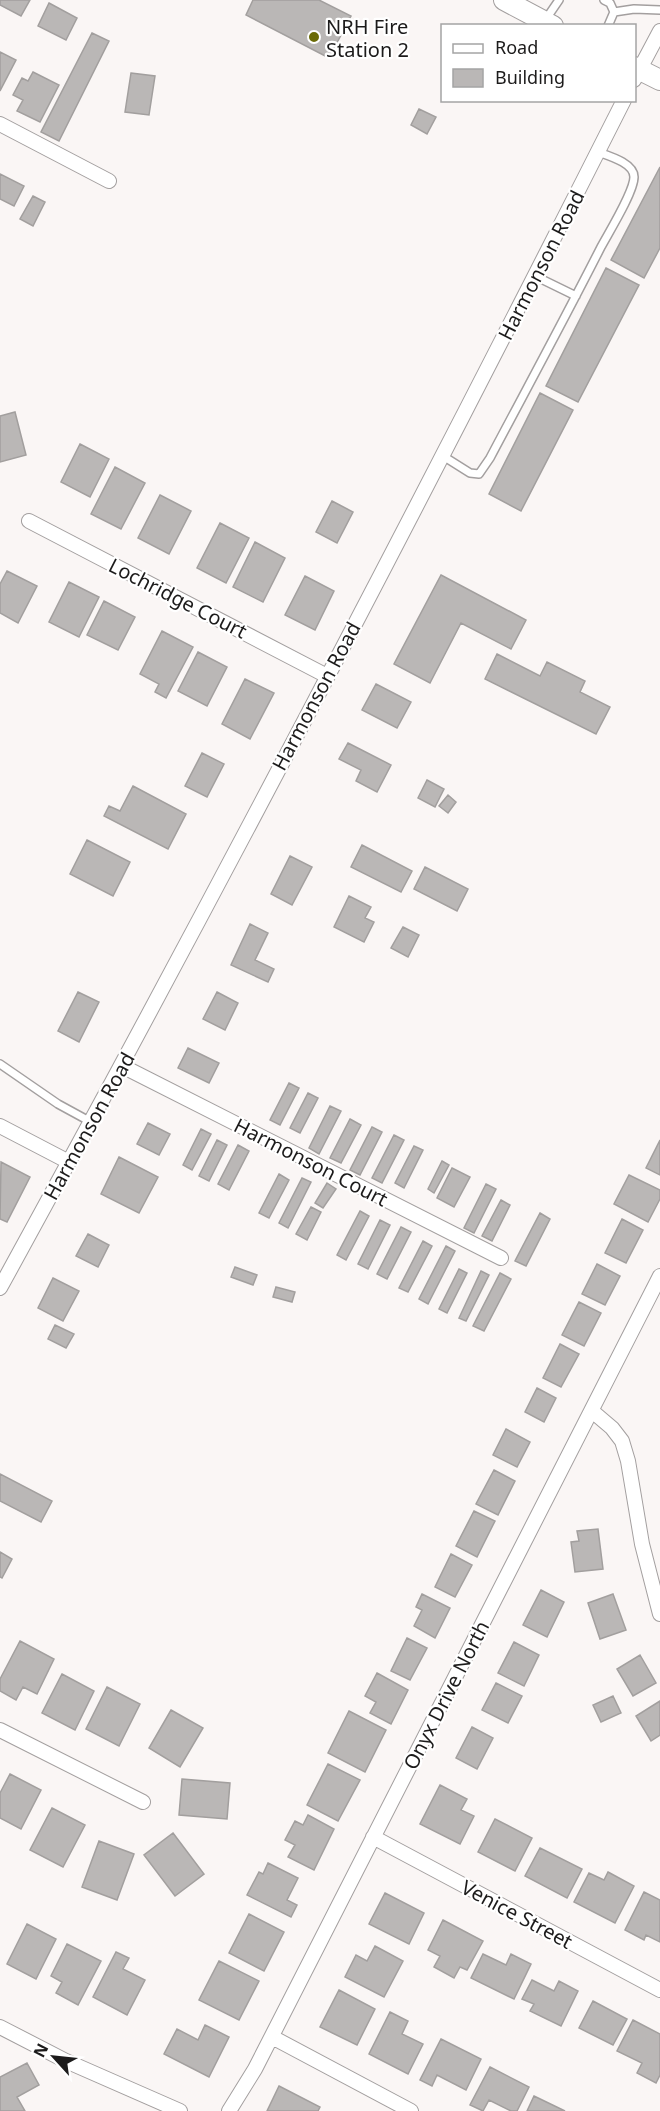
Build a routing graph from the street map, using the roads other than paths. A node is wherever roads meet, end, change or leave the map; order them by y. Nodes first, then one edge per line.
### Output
1 (504, 0) edge
2 (559, 0) edge
3 (604, 0) edge
4 (660, 10) edge
5 (614, 12) junction
6 (549, 23) edge
7 (609, 24) edge
8 (660, 30) edge
9 (636, 72) edge
10 (660, 80) edge
11 (623, 102) edge
12 (0, 124) edge
13 (598, 152) junction
14 (109, 180) dead end
15 (535, 276) junction
16 (576, 296) junction
17 (443, 456) junction
18 (29, 521) dead end
19 (327, 676) junction
20 (0, 1064) edge
21 (122, 1066) junction
22 (91, 1122) junction
23 (0, 1126) edge
24 (69, 1162) junction
25 (501, 1258) dead end
26 (660, 1276) edge
27 (0, 1288) edge
28 (592, 1411) junction
29 (660, 1614) edge
30 (0, 1730) edge
31 (143, 1802) dead end
32 (374, 1837) junction
33 (660, 1990) edge
34 (0, 2027) edge
35 (272, 2037) junction
36 (180, 2111) edge
37 (229, 2111) edge
38 (411, 2111) edge

1 - 6 main road
2 - 6 lane
3 - 5 lane
4 - 5 lane
5 - 7 lane
8 - 9 street
9 - 10 main road
11 - 13 street, Harmonson Road
12 - 14 street
13 - 15 street, Harmonson Road
13 - 16 lane
15 - 16 lane
15 - 17 street, Harmonson Road
16 - 17 lane
17 - 19 street, Harmonson Road
18 - 19 street, Lochridge Court
19 - 21 street, Harmonson Road
20 - 22 lane
21 - 22 street, Harmonson Road
21 - 25 street, Harmonson Court
22 - 24 street, Harmonson Road
23 - 24 street
24 - 27 street, Harmonson Road
26 - 28 street, Onyx Drive North
28 - 29 street
28 - 32 street, Onyx Drive North
30 - 31 street
32 - 33 street, Venice Street
32 - 35 street, Onyx Drive North
34 - 36 street
35 - 37 street, Onyx Drive North
35 - 38 street

